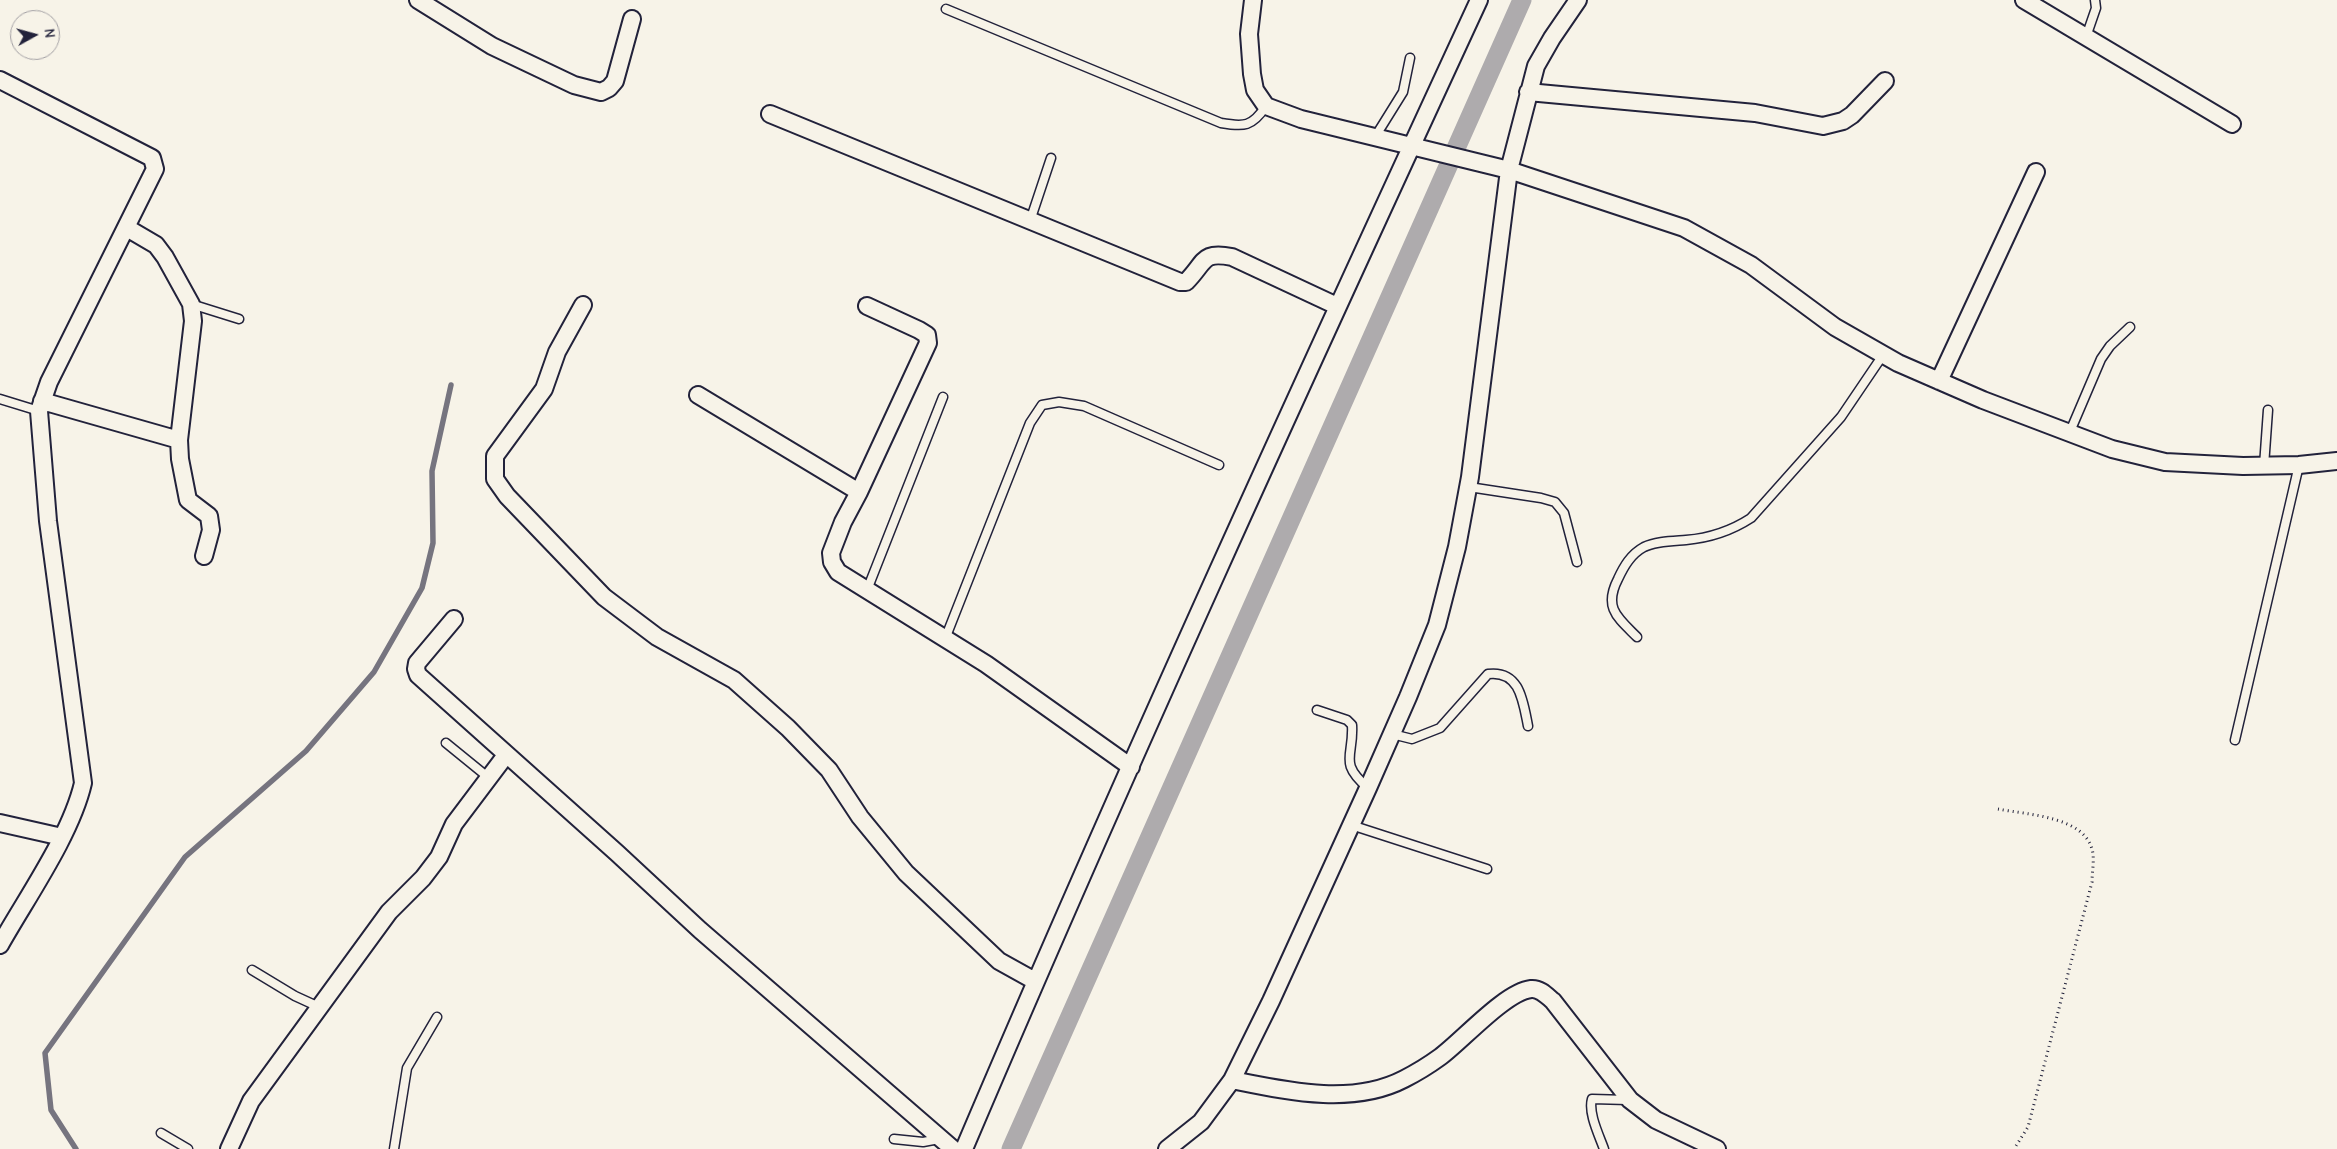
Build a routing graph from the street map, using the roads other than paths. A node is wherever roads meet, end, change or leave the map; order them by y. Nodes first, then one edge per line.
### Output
1 (1253, 0) edge
2 (1479, 0) edge
3 (1578, 0) edge
4 (2024, 0) edge
5 (2096, 0) edge
6 (424, 2) edge
7 (946, 9) dead end
8 (632, 19) dead end
9 (2086, 37) junction
10 (1410, 58) dead end
11 (0, 80) edge
12 (1885, 81) dead end
13 (1528, 92) junction
14 (1266, 106) junction
15 (770, 114) dead end
16 (2232, 124) dead end
17 (1375, 137) junction
18 (1412, 145) junction
19 (1051, 158) dead end
20 (1509, 170) junction
21 (2036, 172) dead end
22 (1030, 221) junction
23 (127, 228) junction
24 (191, 304) junction
25 (583, 305) dead end
26 (866, 306) dead end
27 (1337, 306) junction
28 (239, 319) dead end
29 (2130, 327) dead end
30 (1883, 354) junction
31 (1938, 381) junction
32 (698, 395) dead end
33 (943, 397) dead end
34 (0, 399) edge
35 (41, 406) junction
36 (2268, 410) dead end
37 (2068, 434) junction
38 (179, 440) junction
39 (2337, 460) edge
40 (1219, 465) dead end
41 (2299, 465) junction
42 (2264, 466) junction
43 (1468, 487) junction
44 (859, 492) junction
45 (204, 556) dead end
46 (1577, 562) dead end
47 (867, 590) junction
48 (454, 618) dead end
49 (1638, 637) dead end
50 (946, 639) junction
51 (1317, 710) dead end
52 (1528, 726) dead end
53 (1392, 734) junction
54 (2235, 740) dead end
55 (446, 743) dead end
56 (506, 755) junction
57 (1130, 767) junction
58 (489, 778) junction
59 (1368, 788) junction
60 (0, 823) edge
61 (1351, 825) junction
62 (62, 837) junction
63 (1487, 869) dead end
64 (0, 945) edge
65 (252, 970) dead end
66 (1035, 981) junction
67 (320, 1007) junction
68 (437, 1017) dead end
69 (1232, 1080) junction
70 (1630, 1100) junction
71 (161, 1133) dead end
72 (894, 1138) dead end
73 (947, 1144) edge
74 (188, 1149) edge
75 (229, 1149) edge
76 (394, 1149) edge
77 (964, 1149) edge
78 (1167, 1149) edge
79 (1604, 1149) edge
80 (1717, 1149) edge

1 - 14 street
2 - 18 street
3 - 13 street
4 - 9 street
5 - 9 lane
6 - 8 street
7 - 14 lane
9 - 16 street
10 - 17 lane
11 - 23 street
12 - 13 street
13 - 20 street
14 - 17 street
15 - 22 street
17 - 18 street
18 - 20 street
18 - 27 street
19 - 22 lane
20 - 30 street
20 - 43 street
21 - 31 street
22 - 27 street
23 - 24 street
23 - 35 street
24 - 28 lane
24 - 38 street
25 - 66 street
26 - 44 street
27 - 57 street
29 - 37 lane
30 - 31 street
30 - 49 lane
31 - 37 street
32 - 44 street
33 - 47 lane
34 - 35 lane
35 - 38 street
35 - 62 street
36 - 42 lane
37 - 42 street
38 - 45 street
39 - 41 street
40 - 50 lane
41 - 42 street
41 - 54 lane
43 - 46 lane
43 - 53 street
44 - 47 street
47 - 50 street
48 - 56 street
50 - 57 street
51 - 59 lane
52 - 53 lane
53 - 59 street
55 - 58 lane
56 - 58 street
56 - 73 street
57 - 66 street
58 - 67 street
59 - 61 street
60 - 62 street
61 - 63 lane
61 - 69 street
62 - 64 street
65 - 67 lane
66 - 77 street
67 - 75 street
68 - 76 lane
69 - 70 street
69 - 78 street
70 - 79 lane
70 - 80 street
71 - 74 lane
72 - 73 lane

